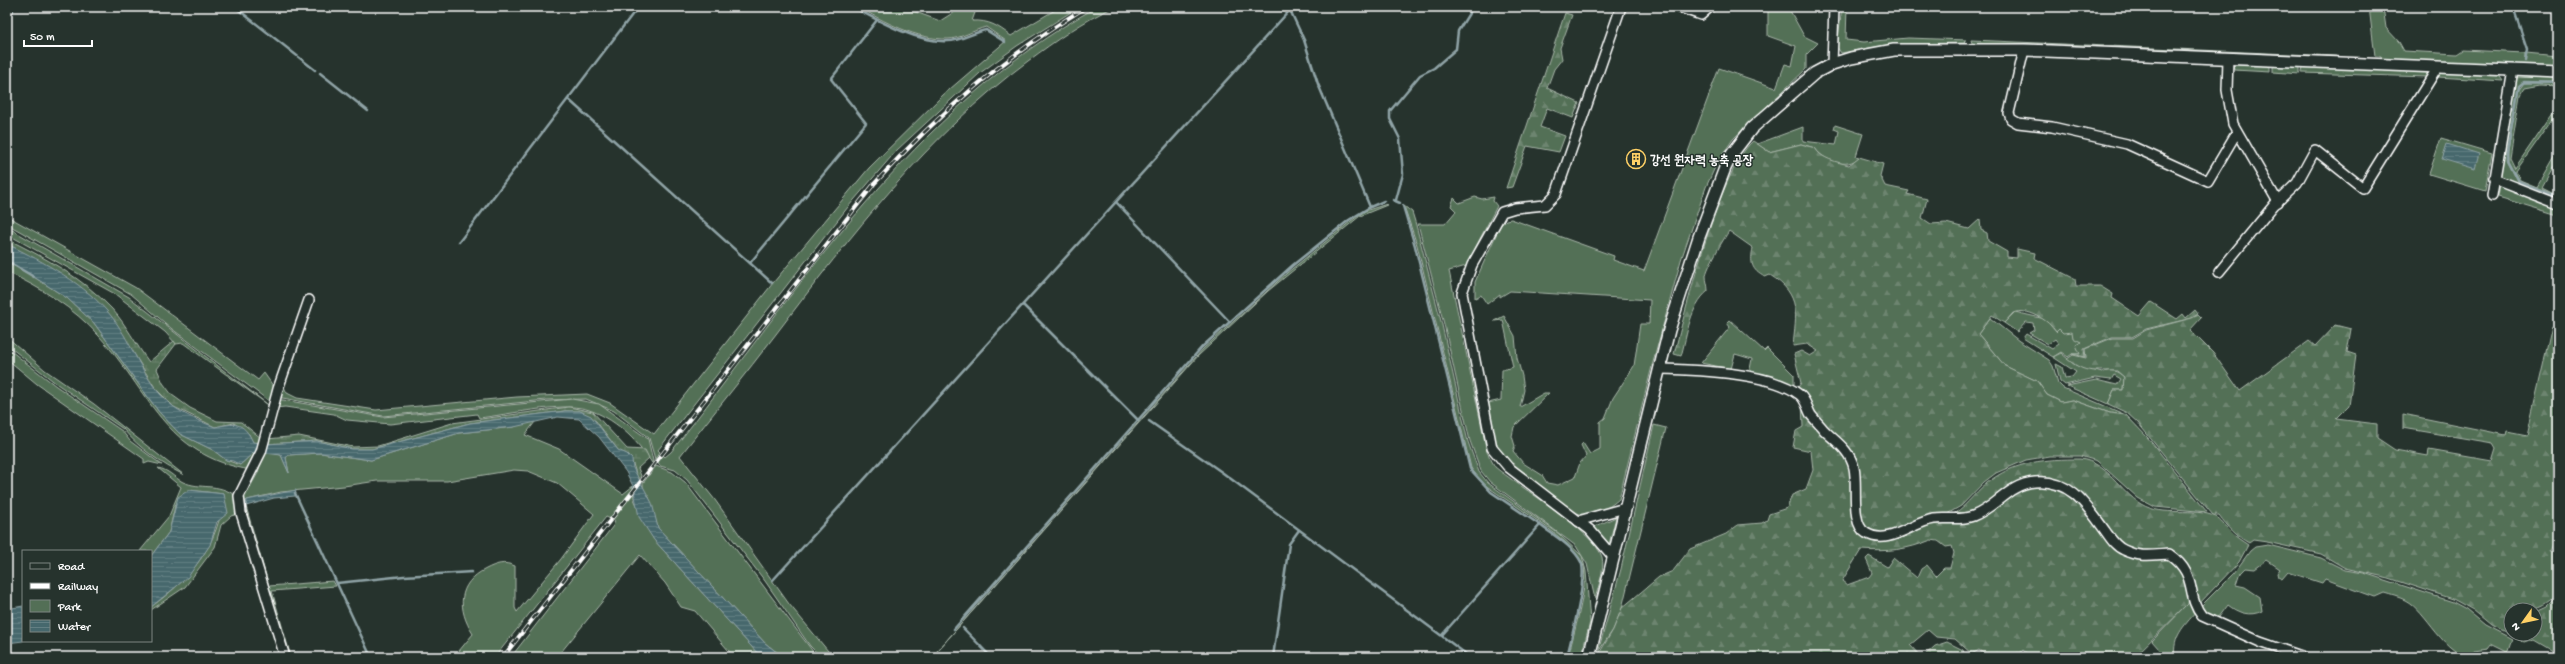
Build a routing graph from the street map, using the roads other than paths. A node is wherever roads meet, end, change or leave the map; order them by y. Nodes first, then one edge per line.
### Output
1 (1622, 7) edge
2 (1678, 7) edge
3 (1710, 7) edge
4 (1834, 7) edge
5 (2024, 50) junction
6 (2228, 59) junction
7 (1832, 64) junction
8 (2438, 67) junction
9 (2513, 70) junction
10 (2558, 72) edge
11 (2237, 132) junction
12 (2494, 179) junction
13 (2492, 196) dead end
14 (2278, 202) junction
15 (2558, 204) edge
16 (2219, 272) dead end
17 (309, 300) dead end
18 (1659, 369) junction
19 (1625, 508) junction
20 (1578, 521) junction
21 (1614, 558) junction
22 (285, 657) edge
23 (1589, 657) edge
24 (2304, 657) edge

1 - 20 street
2 - 3 street
4 - 7 street
5 - 6 main road
5 - 7 main road
5 - 11 street
6 - 8 main road
6 - 11 street
7 - 18 main road
8 - 9 main road
8 - 14 street
9 - 10 main road
9 - 12 street
11 - 14 street
12 - 13 street
12 - 15 street
14 - 16 street
17 - 22 street
18 - 19 main road
18 - 24 street
19 - 20 street
19 - 21 main road
20 - 21 street
21 - 23 main road

